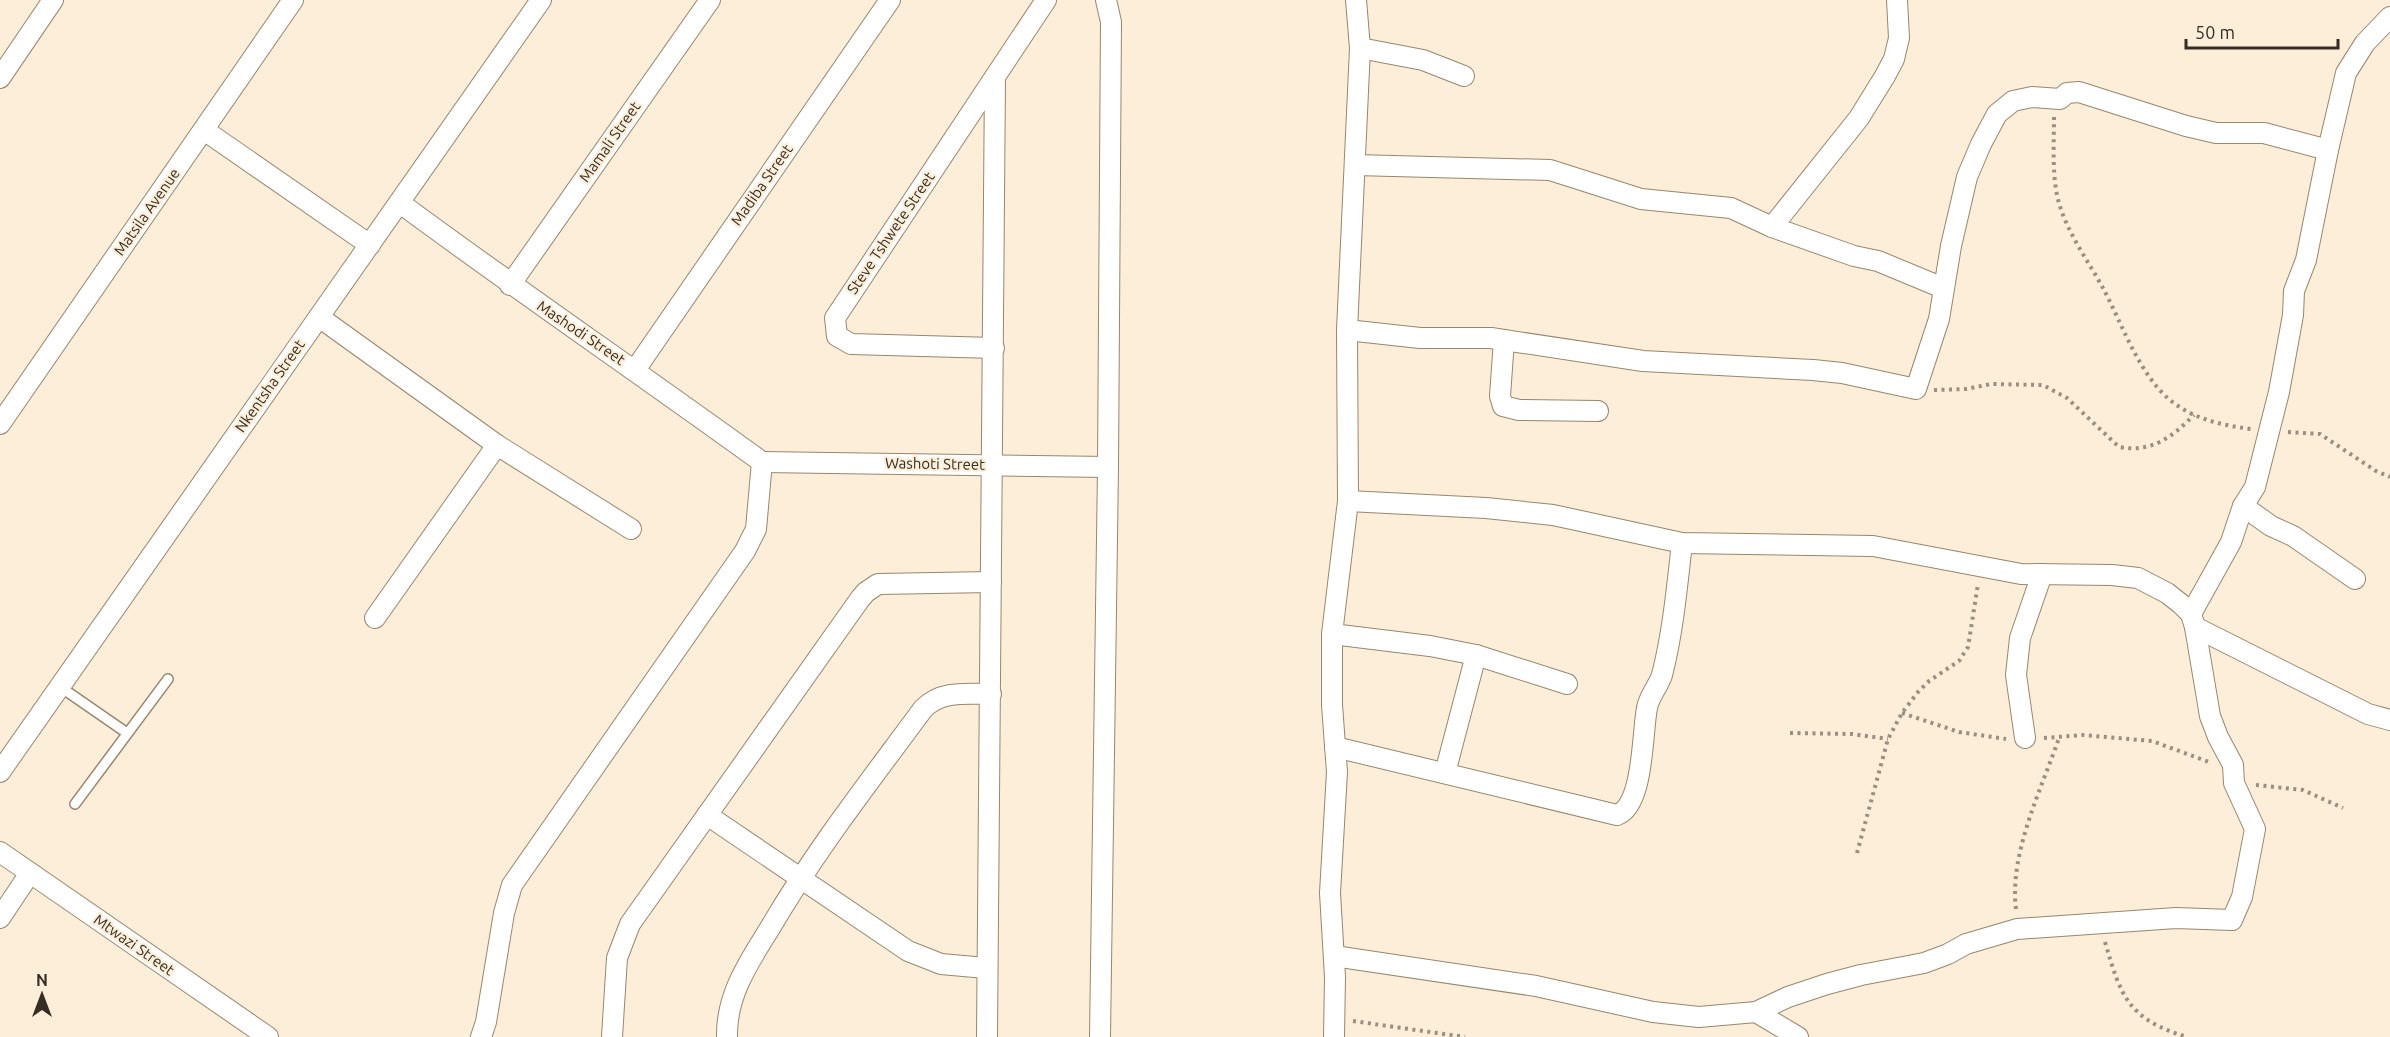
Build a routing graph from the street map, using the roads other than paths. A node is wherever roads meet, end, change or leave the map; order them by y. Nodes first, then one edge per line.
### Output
1 (53, 0) edge
2 (293, 0) edge
3 (541, 0) edge
4 (710, 0) edge
5 (890, 0) edge
6 (1046, 0) edge
7 (1106, 0) edge
8 (1356, 0) edge
9 (1897, 0) edge
10 (2390, 17) edge
11 (1360, 48) junction
12 (1464, 76) dead end
13 (0, 78) edge
14 (995, 78) junction
15 (204, 130) junction
16 (2328, 150) junction
17 (1355, 165) junction
18 (400, 203) junction
19 (1772, 227) junction
20 (370, 245) junction
21 (510, 285) junction
22 (1943, 288) junction
23 (319, 317) junction
24 (1347, 330) junction
25 (1504, 340) junction
26 (994, 348) junction
27 (635, 370) junction
28 (1598, 411) dead end
29 (0, 424) edge
30 (497, 445) junction
31 (762, 462) junction
32 (992, 465) junction
33 (1108, 467) junction
34 (1348, 501) junction
35 (2243, 506) junction
36 (631, 529) dead end
37 (1682, 543) junction
38 (2042, 574) junction
39 (2355, 579) dead end
40 (991, 582) junction
41 (375, 618) dead end
42 (2193, 620) junction
43 (1332, 634) junction
44 (1476, 655) junction
45 (168, 680) dead end
46 (1567, 684) dead end
47 (59, 686) junction
48 (991, 694) junction
49 (2390, 720) edge
50 (127, 733) junction
51 (2025, 738) road end
52 (1335, 747) junction
53 (0, 772) edge
54 (1445, 773) junction
55 (75, 804) dead end
56 (707, 815) junction
57 (0, 852) edge
58 (30, 873) junction
59 (800, 877) junction
60 (0, 918) edge
61 (1334, 956) junction
62 (986, 968) junction
63 (1756, 1012) junction
64 (1334, 1028) edge
65 (268, 1037) edge
66 (481, 1037) edge
67 (612, 1037) edge
68 (727, 1037) edge
69 (987, 1037) edge
70 (1100, 1037) edge
71 (1798, 1037) edge

1 - 13 street
2 - 15 street, Matsila Avenue
3 - 18 street, Nkentsha Street
4 - 21 street, Mamali Street
5 - 27 street, Madiba Street
6 - 14 street, Steve Tshwete Street
7 - 33 street
8 - 11 street
9 - 19 street
10 - 16 street
11 - 12 street
11 - 17 street
14 - 26 street
14 - 26 street, Steve Tshwete Street
15 - 20 street
15 - 29 street, Matsila Avenue
16 - 22 street
16 - 35 street
17 - 19 street
17 - 24 street
18 - 20 street, Nkentsha Street
18 - 21 street, Mashodi Street
19 - 22 street
20 - 23 street, Nkentsha Street
21 - 27 street, Mashodi Street
22 - 25 street
23 - 30 street
23 - 47 street, Nkentsha Street
24 - 25 street
24 - 34 street
25 - 28 street
26 - 32 street
27 - 31 street, Mashodi Street
30 - 36 street
30 - 41 street
31 - 32 street, Washoti Street
31 - 66 street
32 - 33 street, Washoti Street
32 - 40 street
33 - 70 street
34 - 37 street
34 - 43 street
35 - 39 street
35 - 42 street
37 - 38 street
37 - 54 street
38 - 42 street
38 - 51 street
40 - 48 street
40 - 56 street
42 - 49 street
42 - 63 street
43 - 44 street
43 - 52 street
44 - 46 street
44 - 54 street
45 - 50 lane
47 - 50 lane
47 - 53 street, Nkentsha Street
48 - 59 street
48 - 62 street
50 - 55 lane
52 - 54 street
52 - 61 street
56 - 59 street
56 - 67 street
57 - 58 street, Mtwazi Street
58 - 60 street
58 - 65 street, Mtwazi Street
59 - 62 street
59 - 68 street
61 - 63 street
61 - 64 street
62 - 69 street
63 - 71 street

